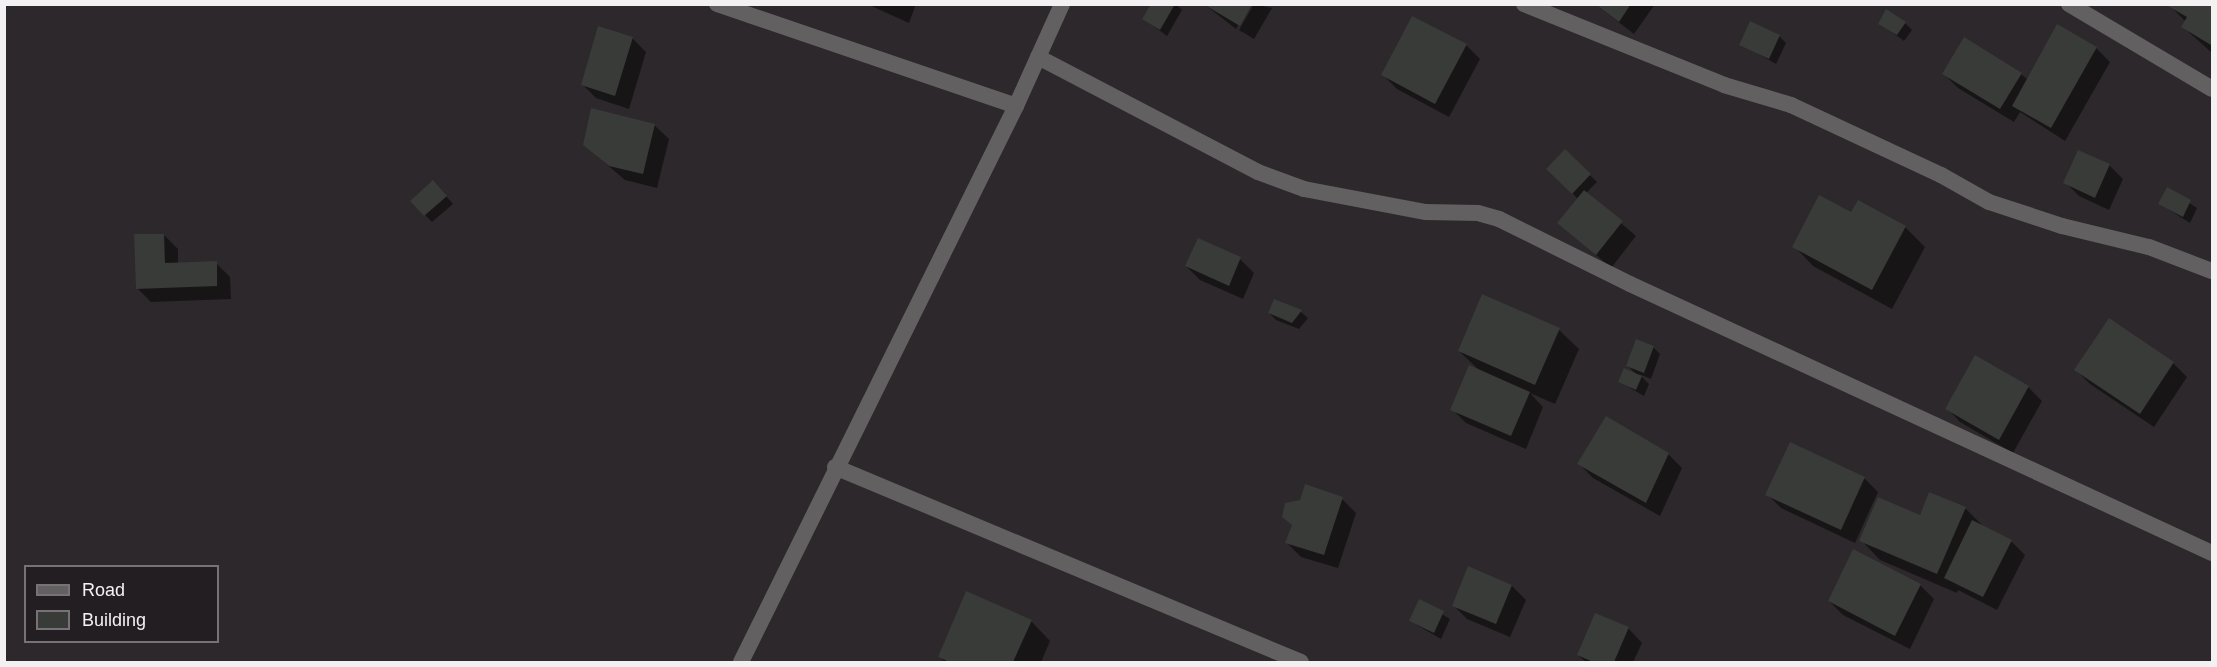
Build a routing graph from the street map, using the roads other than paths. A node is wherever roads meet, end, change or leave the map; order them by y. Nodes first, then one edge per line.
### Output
1 (717, 4) edge
2 (1062, 4) edge
3 (1524, 4) edge
4 (2070, 4) edge
5 (1038, 57) junction
6 (2212, 89) edge
7 (1016, 106) junction
8 (2212, 271) edge
9 (835, 467) junction
10 (2212, 553) edge
11 (741, 663) edge
12 (1301, 663) edge

1 - 7 street
2 - 5 street
3 - 8 street
4 - 6 street
5 - 7 street
5 - 10 street
7 - 9 street
9 - 11 street
9 - 12 street

